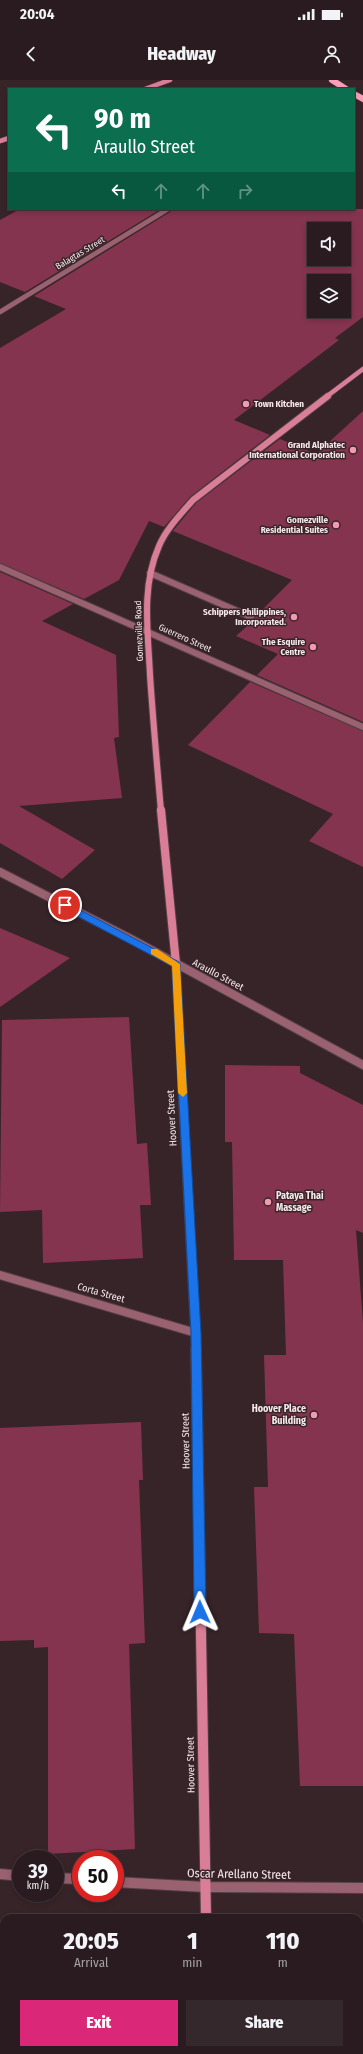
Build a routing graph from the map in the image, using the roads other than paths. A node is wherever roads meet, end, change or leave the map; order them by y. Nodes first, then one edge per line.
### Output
1 (170, 80) edge
2 (332, 80) edge
3 (148, 88) edge
4 (344, 88) edge
5 (166, 210) edge
6 (0, 312) edge
7 (363, 369) edge
8 (0, 567) edge
9 (150, 573) junction
10 (251, 617) dead end
11 (146, 631) junction
12 (363, 726) edge
13 (0, 872) edge
14 (176, 964) junction
15 (363, 1064) edge
16 (0, 1275) edge
17 (196, 1333) junction
18 (0, 1874) edge
19 (12, 1875) edge
20 (124, 1882) edge
21 (205, 1887) junction
22 (363, 1888) edge
23 (206, 1914) edge

1 - 3 main road
2 - 4 main road
5 - 6 street, Balagtas Street
7 - 9 main road, Gomezville Road
8 - 11 street, Guerrero Street
9 - 10 street
9 - 11 main road, Gomezville Road
11 - 12 street, Guerrero Street
11 - 14 main road, Gomezville Road
13 - 14 street, Araullo Street
14 - 15 street, Araullo Street
14 - 17 main road, Hoover Street
16 - 17 street, Corta Street
17 - 21 main road, Hoover Street
18 - 19 street
20 - 21 street, Oscar Arellano Street
21 - 22 street, Oscar Arellano Street
21 - 23 main road, Hoover Street

